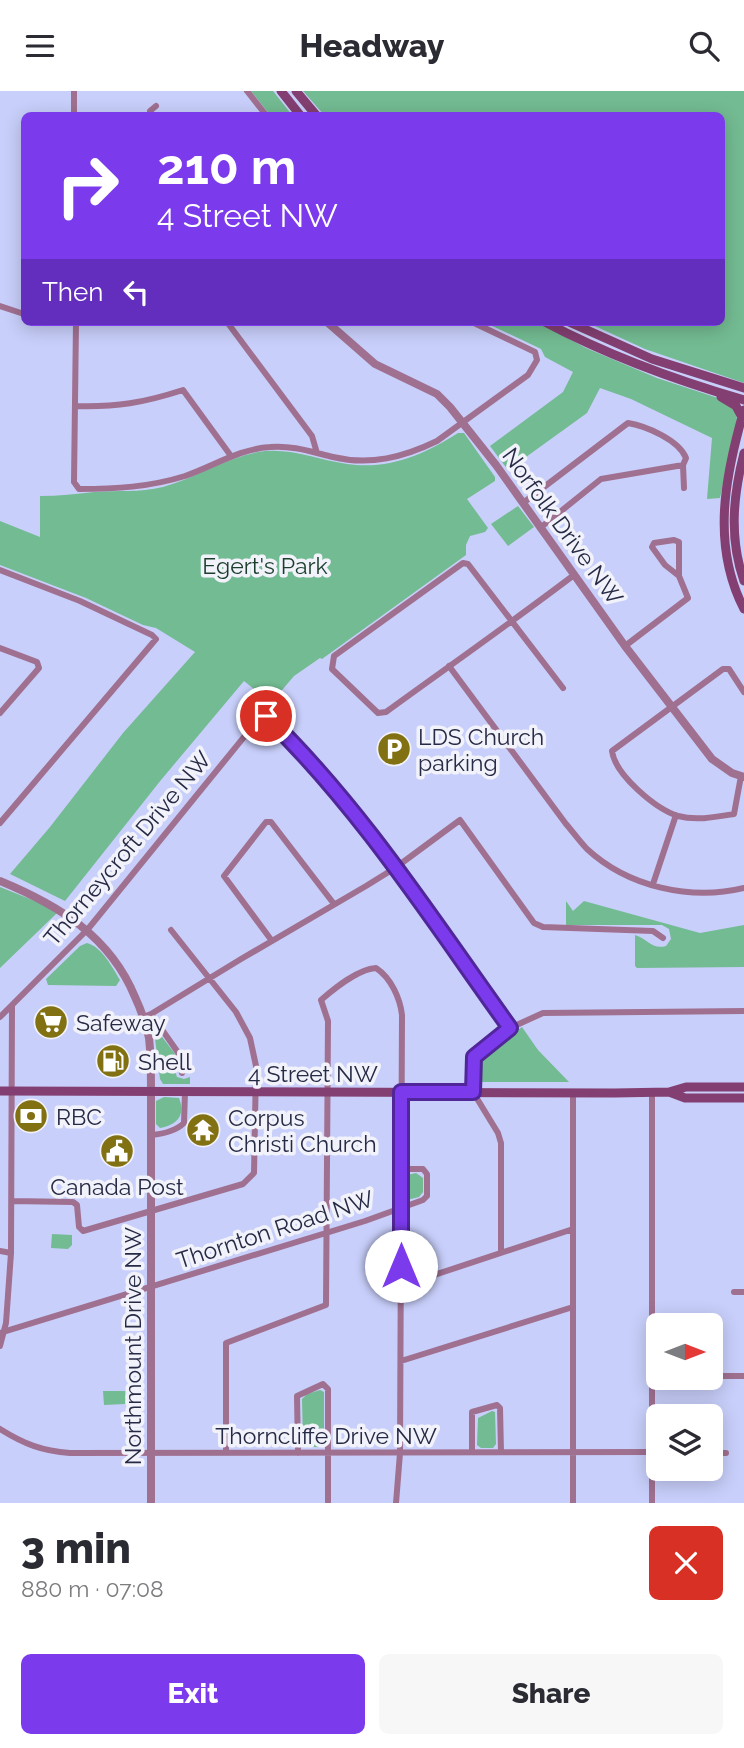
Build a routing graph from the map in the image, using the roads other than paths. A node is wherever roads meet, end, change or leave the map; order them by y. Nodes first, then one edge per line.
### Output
1 (74, 91) edge
2 (247, 91) edge
3 (281, 91) edge
4 (296, 91) edge
5 (156, 106) dead end
6 (74, 112) edge
7 (150, 112) edge
8 (264, 112) edge
9 (298, 112) edge
10 (314, 112) edge
11 (0, 306) edge
12 (21, 313) edge
13 (76, 326) edge
14 (230, 326) edge
15 (331, 326) edge
16 (338, 326) edge
17 (480, 326) edge
18 (553, 326) edge
19 (578, 326) edge
20 (335, 330) junction
21 (694, 385) junction
22 (744, 388) edge
23 (744, 400) edge
24 (76, 406) junction
25 (743, 413) edge
26 (464, 422) junction
27 (317, 453) junction
28 (744, 453) edge
29 (231, 456) junction
30 (683, 465) junction
31 (684, 488) dead end
32 (523, 503) junction
33 (540, 528) junction
34 (0, 570) edge
35 (574, 575) junction
36 (679, 576) junction
37 (744, 581) edge
38 (744, 609) edge
39 (513, 620) junction
40 (625, 646) junction
41 (0, 648) edge
42 (449, 666) junction
43 (563, 688) dead end
44 (744, 692) edge
45 (672, 707) junction
46 (0, 713) edge
47 (743, 776) edge
48 (676, 815) junction
49 (0, 823) edge
50 (396, 868) junction
51 (0, 881) edge
52 (653, 884) junction
53 (744, 888) edge
54 (334, 904) junction
55 (88, 929) junction
56 (171, 930) dead end
57 (663, 938) dead end
58 (271, 941) junction
59 (209, 979) junction
60 (12, 1006) junction
61 (744, 1011) edge
62 (147, 1016) junction
63 (0, 1017) edge
64 (510, 1028) junction
65 (182, 1073) dead end
66 (744, 1087) edge
67 (0, 1091) edge
68 (12, 1091) junction
69 (151, 1092) junction
70 (185, 1092) junction
71 (256, 1092) junction
72 (328, 1092) junction
73 (401, 1092) junction
74 (473, 1092) junction
75 (652, 1092) junction
76 (669, 1092) junction
77 (573, 1093) junction
78 (744, 1098) edge
79 (151, 1135) junction
80 (401, 1169) junction
81 (12, 1201) junction
82 (401, 1207) junction
83 (151, 1210) junction
84 (573, 1229) junction
85 (328, 1231) junction
86 (0, 1251) edge
87 (501, 1251) junction
88 (11, 1253) junction
89 (401, 1286) junction
90 (151, 1287) junction
91 (734, 1292) dead end
92 (744, 1292) edge
93 (573, 1307) junction
94 (654, 1313) edge
95 (2, 1333) edge
96 (0, 1346) edge
97 (401, 1361) junction
98 (723, 1376) edge
99 (744, 1376) edge
100 (0, 1429) edge
101 (151, 1451) junction
102 (226, 1452) junction
103 (472, 1452) junction
104 (500, 1452) junction
105 (573, 1452) junction
106 (646, 1452) edge
107 (298, 1453) junction
108 (329, 1453) junction
109 (400, 1453) junction
110 (653, 1481) edge
111 (151, 1503) edge
112 (328, 1503) edge
113 (396, 1503) edge
114 (573, 1503) edge
115 (652, 1503) edge

1 - 6 street
2 - 8 street
3 - 9 main road
4 - 10 main road
5 - 7 street
11 - 12 street
13 - 24 street
14 - 27 street
15 - 20 street, Norfolk Drive NW
16 - 20 street
17 - 26 street
18 - 21 main road
19 - 22 main road
20 - 26 street, Norfolk Drive NW
21 - 23 main road
21 - 25 main road
24 - 29 street
24 - 29 street
25 - 38 main road
26 - 27 street
26 - 32 street, Norfolk Drive NW
27 - 29 street
28 - 37 main road
30 - 31 street
30 - 32 street
30 - 33 street
32 - 33 street, Norfolk Drive NW
33 - 35 street, Norfolk Drive NW
34 - 49 street
35 - 39 street
35 - 40 street, Norfolk Drive NW
36 - 36 street
36 - 40 street
39 - 42 street
39 - 42 street
39 - 43 street
40 - 45 street, Norfolk Drive NW
41 - 46 street
42 - 52 street
44 - 45 street
45 - 47 street, Norfolk Drive NW
45 - 48 street
47 - 48 street
48 - 52 street
50 - 54 street
50 - 55 street, Thorneycroft Drive NW
50 - 57 street
50 - 64 street, Thorneycroft Drive NW
51 - 55 street, Northmount Drive NW
52 - 53 street
54 - 58 street
54 - 58 street
55 - 60 street, Thorneycroft Drive NW
55 - 62 street, Northmount Drive NW
56 - 59 street
58 - 59 street
59 - 62 street
59 - 71 street
60 - 63 street, Thorneycroft Drive NW
60 - 68 street
61 - 64 street
62 - 65 street
62 - 69 street, Northmount Drive NW
64 - 74 street
66 - 76 main road, 4 Street NW
67 - 68 main road, 4 Street NW
68 - 69 main road, 4 Street NW
68 - 81 street
69 - 70 main road, 4 Street NW
69 - 79 street, Northmount Drive NW
70 - 71 main road, 4 Street NW
70 - 79 street
71 - 72 main road, 4 Street NW
71 - 83 street
72 - 73 main road, 4 Street NW
72 - 73 street
72 - 85 street
73 - 74 main road, 4 Street NW
73 - 80 street
74 - 77 main road, 4 Street NW
74 - 87 street
75 - 76 main road, 4 Street NW
75 - 77 main road, 4 Street NW
75 - 94 street
76 - 78 main road, 4 Street NW
77 - 84 street
79 - 83 street, Northmount Drive NW
80 - 82 street
80 - 82 street, Thornton Road NW
81 - 83 street
81 - 88 street
82 - 85 street, Thornton Road NW
82 - 89 street
83 - 90 street, Northmount Drive NW
84 - 87 street
84 - 93 street
85 - 90 street, Thornton Road NW
85 - 102 street
86 - 88 street
87 - 89 street
88 - 95 street
89 - 97 street
90 - 95 street, Thornton Road NW
90 - 101 street, Northmount Drive NW
91 - 92 street
93 - 97 street
93 - 105 street
95 - 96 street
97 - 109 street
98 - 99 street
100 - 101 street, Thorncliffe Drive NW
101 - 102 street, Thorncliffe Drive NW
101 - 111 street, Northmount Drive NW
102 - 107 street, Thorncliffe Drive NW
103 - 104 street, Thorncliffe Drive NW
103 - 104 street
103 - 109 street, Thorncliffe Drive NW
104 - 105 street, Thorncliffe Drive NW
105 - 106 street, Thorncliffe Drive NW
105 - 114 street
107 - 108 street, Thorncliffe Drive NW
107 - 108 street
108 - 109 street, Thorncliffe Drive NW
108 - 112 street
109 - 113 street
110 - 115 street

